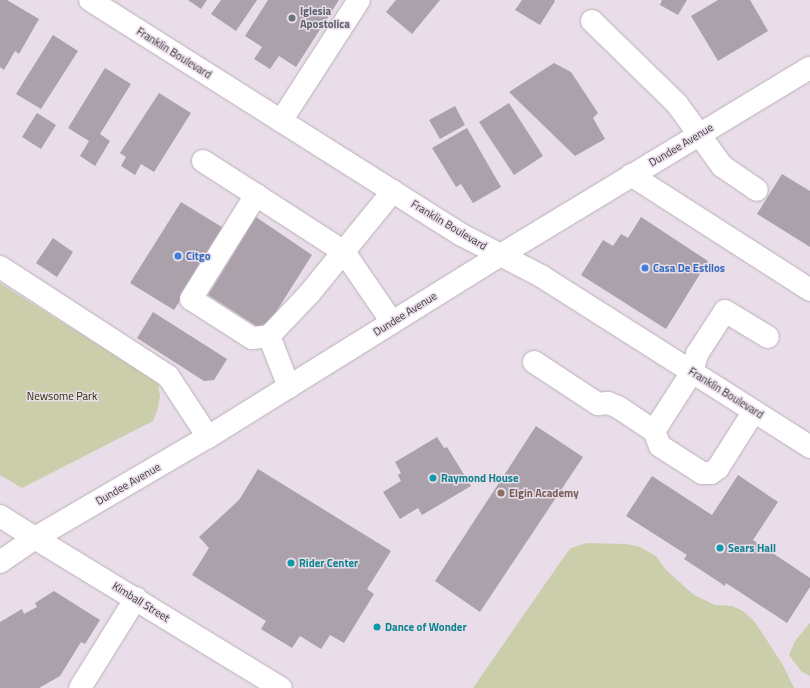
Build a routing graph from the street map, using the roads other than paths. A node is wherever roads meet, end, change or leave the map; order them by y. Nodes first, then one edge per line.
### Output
1 (90, 0) edge
2 (359, 0) edge
3 (592, 21) dead end
4 (810, 68) edge
5 (281, 121) junction
6 (699, 133) junction
7 (203, 161) dead end
8 (631, 176) junction
9 (757, 190) dead end
10 (393, 191) junction
11 (256, 195) junction
12 (344, 252) junction
13 (499, 256) junction
14 (0, 267) edge
15 (810, 290) edge
16 (392, 322) junction
17 (269, 336) junction
18 (768, 337) dead end
19 (534, 362) dead end
20 (692, 372) junction
21 (289, 387) junction
22 (754, 411) junction
23 (654, 431) junction
24 (208, 437) junction
25 (810, 447) edge
26 (0, 516) edge
27 (35, 538) junction
28 (0, 562) edge
29 (136, 598) junction
30 (80, 688) edge
31 (281, 688) edge

1 - 5 street, Franklin Boulevard
2 - 5 street
3 - 6 street
4 - 6 street, Dundee Avenue
5 - 10 street, Franklin Boulevard
6 - 8 street, Dundee Avenue
6 - 9 street
7 - 11 street
8 - 13 street, Dundee Avenue
8 - 15 street
10 - 12 street
10 - 13 street, Franklin Boulevard
11 - 12 street
11 - 17 street
12 - 16 street
12 - 17 street
13 - 16 street, Dundee Avenue
13 - 20 street, Franklin Boulevard
14 - 24 street
16 - 21 street, Dundee Avenue
17 - 21 street
18 - 20 street
19 - 23 street
20 - 22 street, Franklin Boulevard
20 - 23 street
21 - 24 street, Dundee Avenue
22 - 23 street
22 - 25 street, Franklin Boulevard
24 - 27 street, Dundee Avenue
26 - 27 street, Kimball Street
27 - 28 street, Dundee Avenue
27 - 29 street, Kimball Street
29 - 30 street
29 - 31 street, Kimball Street

